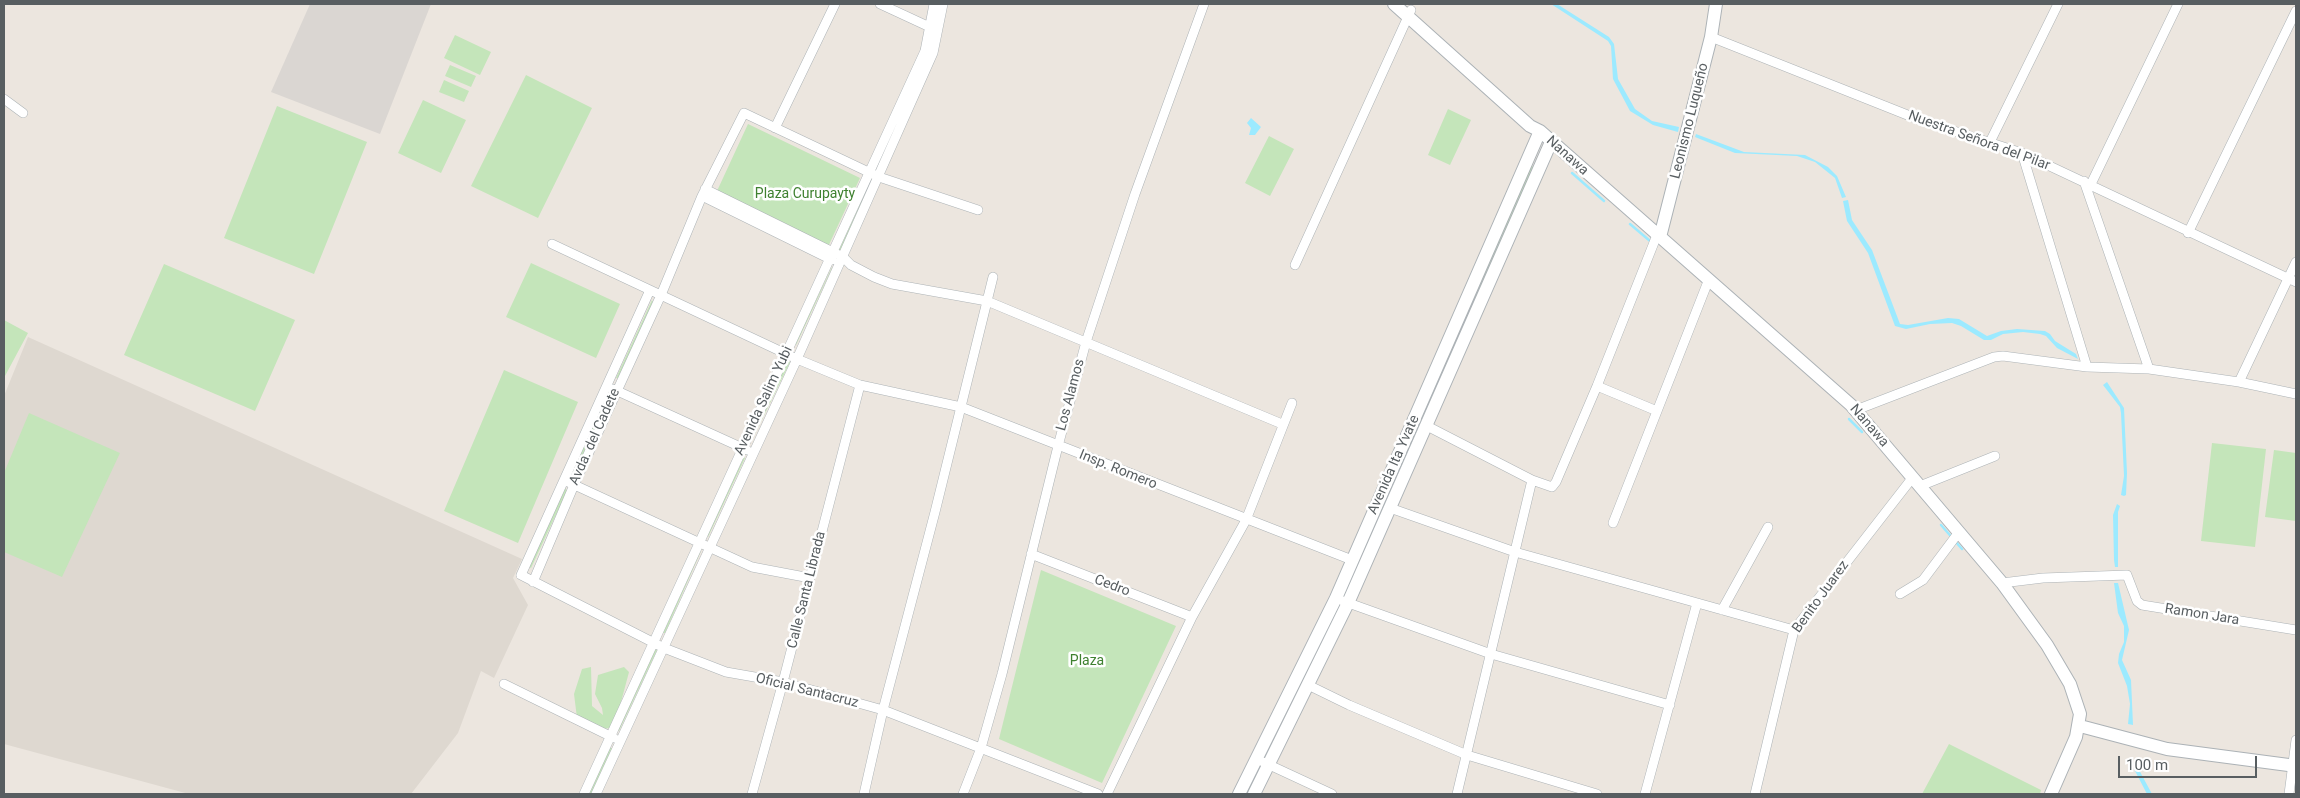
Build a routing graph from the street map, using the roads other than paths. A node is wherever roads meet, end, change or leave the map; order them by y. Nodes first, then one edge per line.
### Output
1 (835, 4) edge
2 (880, 4) edge
3 (934, 4) edge
4 (943, 4) edge
5 (1204, 4) edge
6 (1394, 4) edge
7 (1716, 4) edge
8 (2058, 4) edge
9 (2178, 4) edge
10 (1408, 9) edge
11 (2296, 11) edge
12 (934, 29) junction
13 (1711, 37) junction
14 (4, 99) edge
15 (24, 113) dead end
16 (775, 128) junction
17 (1538, 130) junction
18 (1552, 142) junction
19 (1990, 142) junction
20 (2022, 154) junction
21 (869, 172) junction
22 (879, 177) junction
23 (2088, 182) junction
24 (704, 192) junction
25 (978, 210) dead end
26 (2188, 233) junction
27 (1658, 236) junction
28 (552, 244) dead end
29 (830, 255) junction
30 (841, 260) junction
31 (2296, 262) edge
32 (1295, 265) dead end
33 (993, 277) dead end
34 (1709, 279) junction
35 (2292, 280) edge
36 (1471, 289) junction
37 (650, 290) junction
38 (661, 295) junction
39 (1483, 295) junction
40 (987, 302) junction
41 (1086, 342) junction
42 (786, 353) junction
43 (797, 359) junction
44 (2087, 367) junction
45 (2149, 369) junction
46 (2239, 382) junction
47 (860, 385) junction
48 (606, 386) junction
49 (1597, 386) junction
50 (616, 391) junction
51 (2296, 394) edge
52 (1292, 403) dead end
53 (961, 407) junction
54 (1856, 410) junction
55 (1657, 411) junction
56 (1282, 424) junction
57 (1426, 426) junction
58 (1404, 441) junction
59 (1058, 446) junction
60 (1417, 447) junction
61 (742, 448) junction
62 (754, 453) junction
63 (1995, 456) dead end
64 (564, 480) junction
65 (1532, 480) junction
66 (1917, 481) junction
67 (574, 485) junction
68 (1390, 508) junction
69 (1246, 520) junction
70 (1613, 523) dead end
71 (1768, 527) dead end
72 (1959, 532) junction
73 (698, 544) junction
74 (709, 549) junction
75 (1515, 552) junction
76 (1031, 554) junction
77 (1352, 560) junction
78 (810, 578) junction
79 (533, 582) junction
80 (2002, 583) junction
81 (1900, 594) dead end
82 (1336, 598) junction
83 (1348, 603) junction
84 (1696, 603) junction
85 (1722, 610) junction
86 (1192, 617) junction
87 (1794, 630) junction
88 (2296, 630) edge
89 (653, 642) junction
90 (664, 648) junction
91 (1491, 654) junction
92 (783, 682) junction
93 (504, 684) dead end
94 (1308, 684) junction
95 (1670, 705) junction
96 (883, 710) junction
97 (2080, 726) junction
98 (610, 736) junction
99 (2296, 740) edge
100 (621, 742) junction
101 (981, 748) junction
102 (1467, 755) junction
103 (1256, 759) junction
104 (1269, 765) junction
105 (2294, 766) edge
106 (1566, 790) edge
107 (584, 794) edge
108 (596, 794) edge
109 (752, 794) edge
110 (864, 794) edge
111 (963, 794) edge
112 (1098, 794) edge
113 (1107, 794) edge
114 (1239, 794) edge
115 (1254, 794) edge
116 (1332, 794) edge
117 (1457, 794) edge
118 (1597, 794) edge
119 (1645, 794) edge
120 (1755, 794) edge
121 (2051, 794) edge
122 (2289, 794) edge

1 - 16 street
2 - 12 street
3 - 12 street, Avenida Salim Yubi
4 - 12 street, Avenida Salim Yubi
5 - 41 street, Los Alamos
6 - 10 street, Nanawa
7 - 13 street, Leonismo Luqueño
8 - 19 street
9 - 23 street
10 - 17 street, Nanawa
10 - 32 street
11 - 26 street
12 - 21 street, Avenida Salim Yubi
12 - 22 street, Avenida Salim Yubi
13 - 19 street, Nuestra Señora del Pilar
13 - 27 street, Leonismo Luqueño
14 - 15 street
16 - 21 street
16 - 24 street, Avda. del Cadete
17 - 18 street, Nanawa
17 - 36 street, Avenida Ita Yvate
18 - 27 street, Nanawa
18 - 39 street, Avenida Ita Yvate
19 - 20 street, Nuestra Señora del Pilar
20 - 23 street, Nuestra Señora del Pilar
20 - 44 street
21 - 22 street
21 - 29 street, Avenida Salim Yubi
22 - 25 street
22 - 30 street, Avenida Salim Yubi
23 - 26 street, Nuestra Señora del Pilar
23 - 45 street
24 - 29 street
24 - 38 street, Avda. del Cadete
26 - 35 street, Nuestra Señora del Pilar
27 - 34 street, Nanawa
27 - 49 street
28 - 37 street, Insp. Romero
29 - 30 street
29 - 42 street, Avenida Salim Yubi
30 - 40 street
30 - 43 street, Avenida Salim Yubi
31 - 35 street
33 - 40 street
34 - 54 street, Nanawa
34 - 55 street
35 - 46 street
36 - 39 street
36 - 58 street, Avenida Ita Yvate
37 - 38 street, Insp. Romero
37 - 48 street
38 - 42 street, Insp. Romero
38 - 50 street, Avda. del Cadete
39 - 57 street, Avenida Ita Yvate
40 - 41 street
40 - 53 street
41 - 56 street
41 - 59 street, Los Alamos
42 - 43 street, Insp. Romero
42 - 61 street, Avenida Salim Yubi
43 - 47 street, Insp. Romero
43 - 62 street, Avenida Salim Yubi
44 - 45 street
44 - 54 street
45 - 46 street
46 - 51 street
47 - 53 street, Insp. Romero
47 - 78 street, Calle Santa Librada
48 - 50 street
48 - 64 street
49 - 55 street
49 - 65 street
50 - 61 street
50 - 67 street, Avda. del Cadete
52 - 56 street
53 - 59 street, Insp. Romero
53 - 96 street
54 - 66 street, Nanawa
55 - 70 street
56 - 69 street
57 - 60 street, Avenida Ita Yvate
57 - 65 street
58 - 60 street
58 - 77 street, Avenida Ita Yvate
59 - 69 street, Insp. Romero
59 - 76 street, Los Alamos
60 - 68 street, Avenida Ita Yvate
61 - 62 street
61 - 73 street, Avenida Salim Yubi
62 - 74 street, Avenida Salim Yubi
63 - 66 street
64 - 67 street
64 - 79 street, Oficial Santacruz
65 - 75 street
66 - 72 street, Nanawa
66 - 87 street, Benito Juarez
67 - 73 street
67 - 79 street, Avda. del Cadete
68 - 75 street
68 - 83 street, Avenida Ita Yvate
69 - 77 street, Insp. Romero
69 - 86 street
71 - 85 street
72 - 80 street, Nanawa
72 - 81 street
73 - 74 street
73 - 89 street, Avenida Salim Yubi
74 - 78 street
74 - 90 street, Avenida Salim Yubi
75 - 84 street
75 - 91 street
76 - 86 street, Cedro
76 - 101 street, Los Alamos
77 - 82 street, Avenida Ita Yvate
78 - 92 street, Calle Santa Librada
79 - 89 street, Oficial Santacruz
80 - 88 street, Ramon Jara
80 - 97 street, Nanawa
82 - 83 street
82 - 103 street, Avenida Ita Yvate
83 - 91 street
83 - 94 street, Avenida Ita Yvate
84 - 85 street
84 - 95 street
85 - 87 street
86 - 113 street
87 - 120 street, Benito Juarez
89 - 90 street, Oficial Santacruz
89 - 98 street, Avenida Salim Yubi
90 - 92 street, Oficial Santacruz
90 - 100 street, Avenida Salim Yubi
91 - 95 street
91 - 102 street
92 - 96 street, Oficial Santacruz
92 - 109 street, Calle Santa Librada
93 - 98 street
94 - 102 street
94 - 104 street, Avenida Ita Yvate
95 - 119 street
96 - 101 street, Oficial Santacruz
96 - 110 street
97 - 105 street
97 - 121 street
98 - 100 street
98 - 107 street, Avenida Salim Yubi
99 - 105 street
100 - 108 street, Avenida Salim Yubi
101 - 111 street, Los Alamos
101 - 112 street, Oficial Santacruz
102 - 106 street
102 - 117 street
103 - 104 street
103 - 114 street, Avenida Ita Yvate
104 - 115 street, Avenida Ita Yvate
104 - 116 street
105 - 122 street
106 - 118 street

